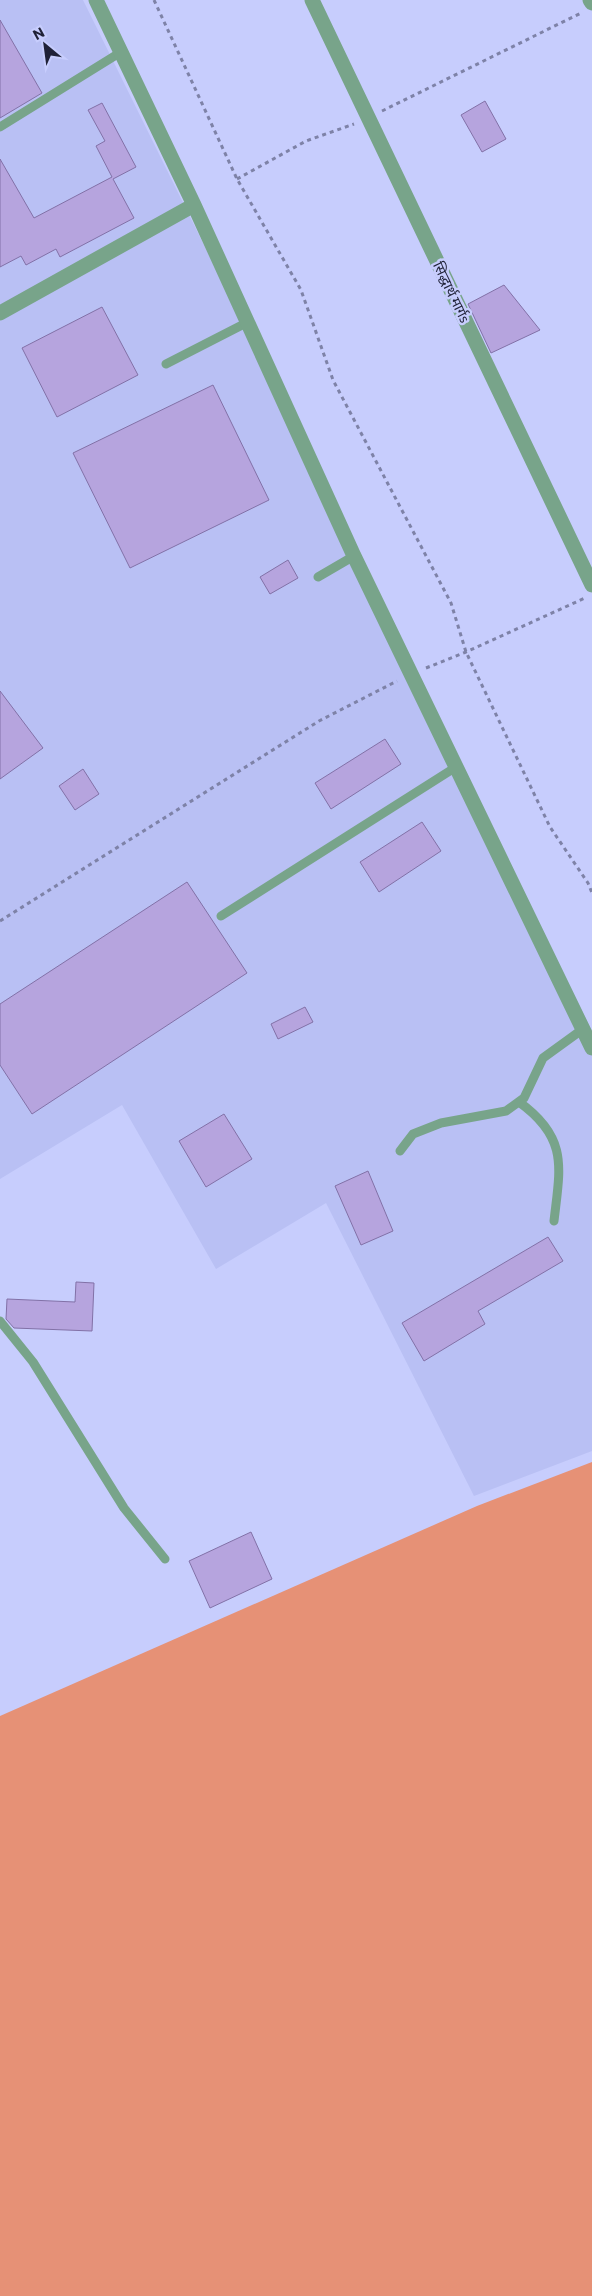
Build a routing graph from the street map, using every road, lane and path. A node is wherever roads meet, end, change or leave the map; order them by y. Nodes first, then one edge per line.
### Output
1 (96, 0) edge
2 (154, 0) edge
3 (312, 0) edge
4 (588, 5) edge
5 (121, 52) junction
6 (369, 118) junction
7 (0, 127) edge
8 (237, 179) junction
9 (194, 205) junction
10 (0, 313) edge
11 (248, 322) junction
12 (166, 364) dead end
13 (354, 556) junction
14 (318, 577) dead end
15 (592, 585) edge
16 (592, 595) edge
17 (466, 652) junction
18 (411, 673) junction
19 (456, 767) junction
20 (592, 893) edge
21 (221, 916) dead end
22 (0, 921) edge
23 (583, 1029) junction
24 (592, 1048) edge
25 (519, 1102) junction
26 (400, 1151) dead end
27 (554, 1222) dead end
28 (0, 1321) edge
29 (165, 1559) dead end

1 - 5 street
2 - 8 path
3 - 6 street, सिद्धार्थ मार्गs
4 - 6 path
5 - 7 lane
5 - 9 street
6 - 8 path
6 - 15 street, सिद्धार्थ मार्गs
8 - 17 path
9 - 10 street
9 - 11 street
11 - 12 lane
11 - 13 street
13 - 14 lane
13 - 18 street
16 - 17 path
17 - 18 path
17 - 20 path
18 - 19 street
18 - 22 path
19 - 21 lane
19 - 23 street
23 - 24 street
23 - 25 lane
25 - 26 lane
25 - 27 lane
28 - 29 lane

